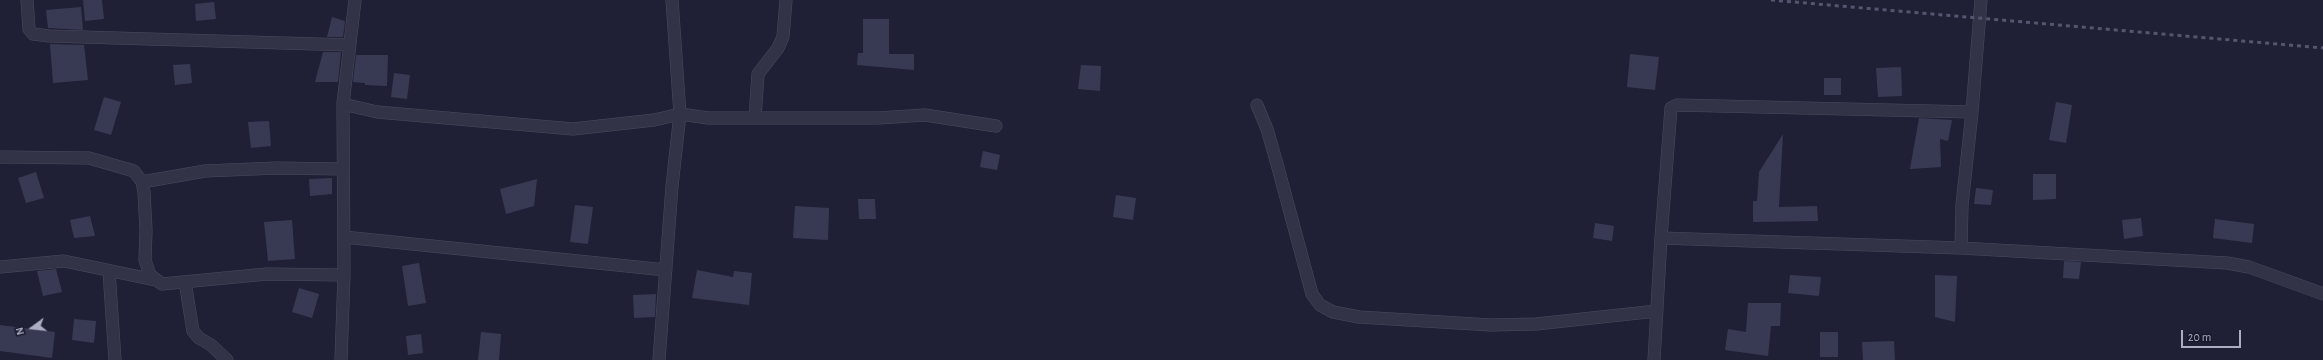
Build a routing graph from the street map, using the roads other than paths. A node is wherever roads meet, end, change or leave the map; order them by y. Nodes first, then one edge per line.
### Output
1 (28, 0) edge
2 (355, 0) edge
3 (672, 0) edge
4 (786, 0) edge
5 (1981, 0) edge
6 (350, 45) junction
7 (343, 104) junction
8 (1257, 105) dead end
9 (1972, 112) junction
10 (680, 114) junction
11 (755, 118) junction
12 (996, 126) dead end
13 (0, 157) edge
14 (343, 169) junction
15 (142, 182) junction
16 (344, 237) junction
17 (1660, 238) junction
18 (1961, 248) junction
19 (0, 267) edge
20 (666, 270) junction
21 (109, 271) junction
22 (344, 275) junction
23 (155, 280) junction
24 (185, 282) junction
25 (2323, 294) edge
26 (1657, 311) junction
27 (115, 360) edge
28 (227, 360) edge
29 (341, 360) edge
30 (660, 360) edge
31 (1654, 360) edge

1 - 6 street
2 - 6 street
3 - 10 street
4 - 11 street
5 - 9 street
6 - 7 street
7 - 10 street
7 - 14 street
8 - 26 street
9 - 17 street
9 - 18 street
10 - 11 street
10 - 20 street
11 - 12 street
13 - 15 street
14 - 15 street
14 - 16 street
15 - 23 street
16 - 20 street
16 - 22 street
17 - 18 street
17 - 26 street
18 - 25 street
19 - 21 street
20 - 30 street
21 - 23 street
21 - 27 street
22 - 24 street
22 - 29 street
23 - 24 street
24 - 28 street
26 - 31 street

